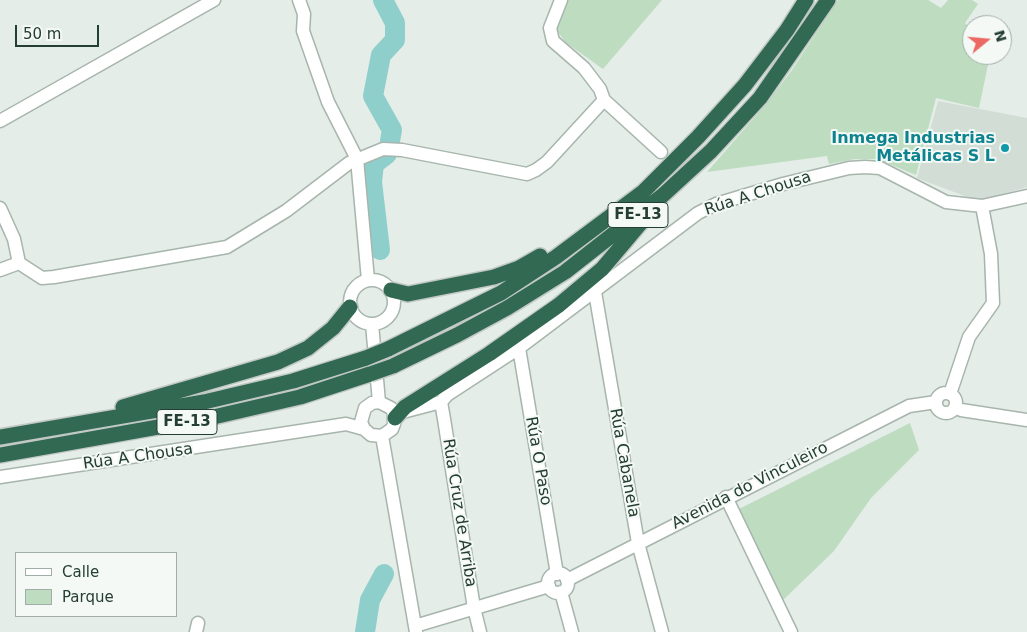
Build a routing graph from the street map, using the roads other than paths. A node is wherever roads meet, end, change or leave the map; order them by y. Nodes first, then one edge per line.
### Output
1 (214, 0) edge
2 (299, 0) edge
3 (561, 0) edge
4 (806, 0) edge
5 (828, 0) edge
6 (604, 100) junction
7 (0, 121) edge
8 (662, 152) dead end
9 (357, 159) junction
10 (662, 196) junction
11 (1027, 196) edge
12 (982, 206) junction
13 (0, 208) edge
14 (611, 216) junction
15 (18, 263) junction
16 (0, 270) edge
17 (368, 280) junction
18 (390, 290) junction
19 (595, 292) junction
20 (350, 307) junction
21 (372, 324) junction
22 (519, 348) junction
23 (950, 394) junction
24 (444, 399) junction
25 (379, 402) junction
26 (936, 402) junction
27 (955, 407) junction
28 (397, 416) junction
29 (1027, 420) edge
30 (49, 429) junction
31 (364, 429) junction
32 (382, 436) junction
33 (0, 437) edge
34 (0, 455) edge
35 (0, 477) edge
36 (726, 497) junction
37 (638, 543) junction
38 (562, 577) junction
39 (548, 586) junction
40 (561, 592) junction
41 (474, 608) junction
42 (416, 629) edge
43 (480, 632) edge
44 (572, 632) edge
45 (662, 632) edge
46 (791, 632) edge

1 - 7 street
2 - 9 street
3 - 6 street
4 - 14 highway, FE-13
5 - 10 highway, FE-13
6 - 8 street
6 - 9 street
9 - 15 street
9 - 17 street
10 - 28 highway
10 - 34 highway, FE-13, bridge
11 - 12 street, Rúa A Chousa
12 - 19 street, Rúa A Chousa
12 - 23 street
13 - 15 street
14 - 18 highway
14 - 30 highway, FE-13, bridge
15 - 16 street
17 - 18 street
17 - 20 street
18 - 21 street
19 - 22 street, Rúa A Chousa
19 - 37 street, Rúa Cabanela
20 - 21 street
20 - 30 highway
21 - 25 street
22 - 24 street, Rúa A Chousa
22 - 38 street, Rúa O Paso
23 - 26 street
23 - 27 street
24 - 28 street, Rúa A Chousa
24 - 41 street, Rúa Cruz de Arriba
25 - 28 street
25 - 31 street
26 - 27 street
26 - 36 street, Avenida do Vinculeiro
27 - 29 street
28 - 32 street
30 - 33 highway, FE-13
31 - 32 street
31 - 35 street, Rúa A Chousa
32 - 42 street
36 - 37 street, Avenida do Vinculeiro
36 - 46 street
37 - 38 street, Avenida do Vinculeiro
37 - 45 street, Rúa Cabanela
38 - 39 street
38 - 40 street
39 - 40 street
39 - 41 street
40 - 44 street
41 - 42 street
41 - 43 street, Rúa Cruz de Arriba

